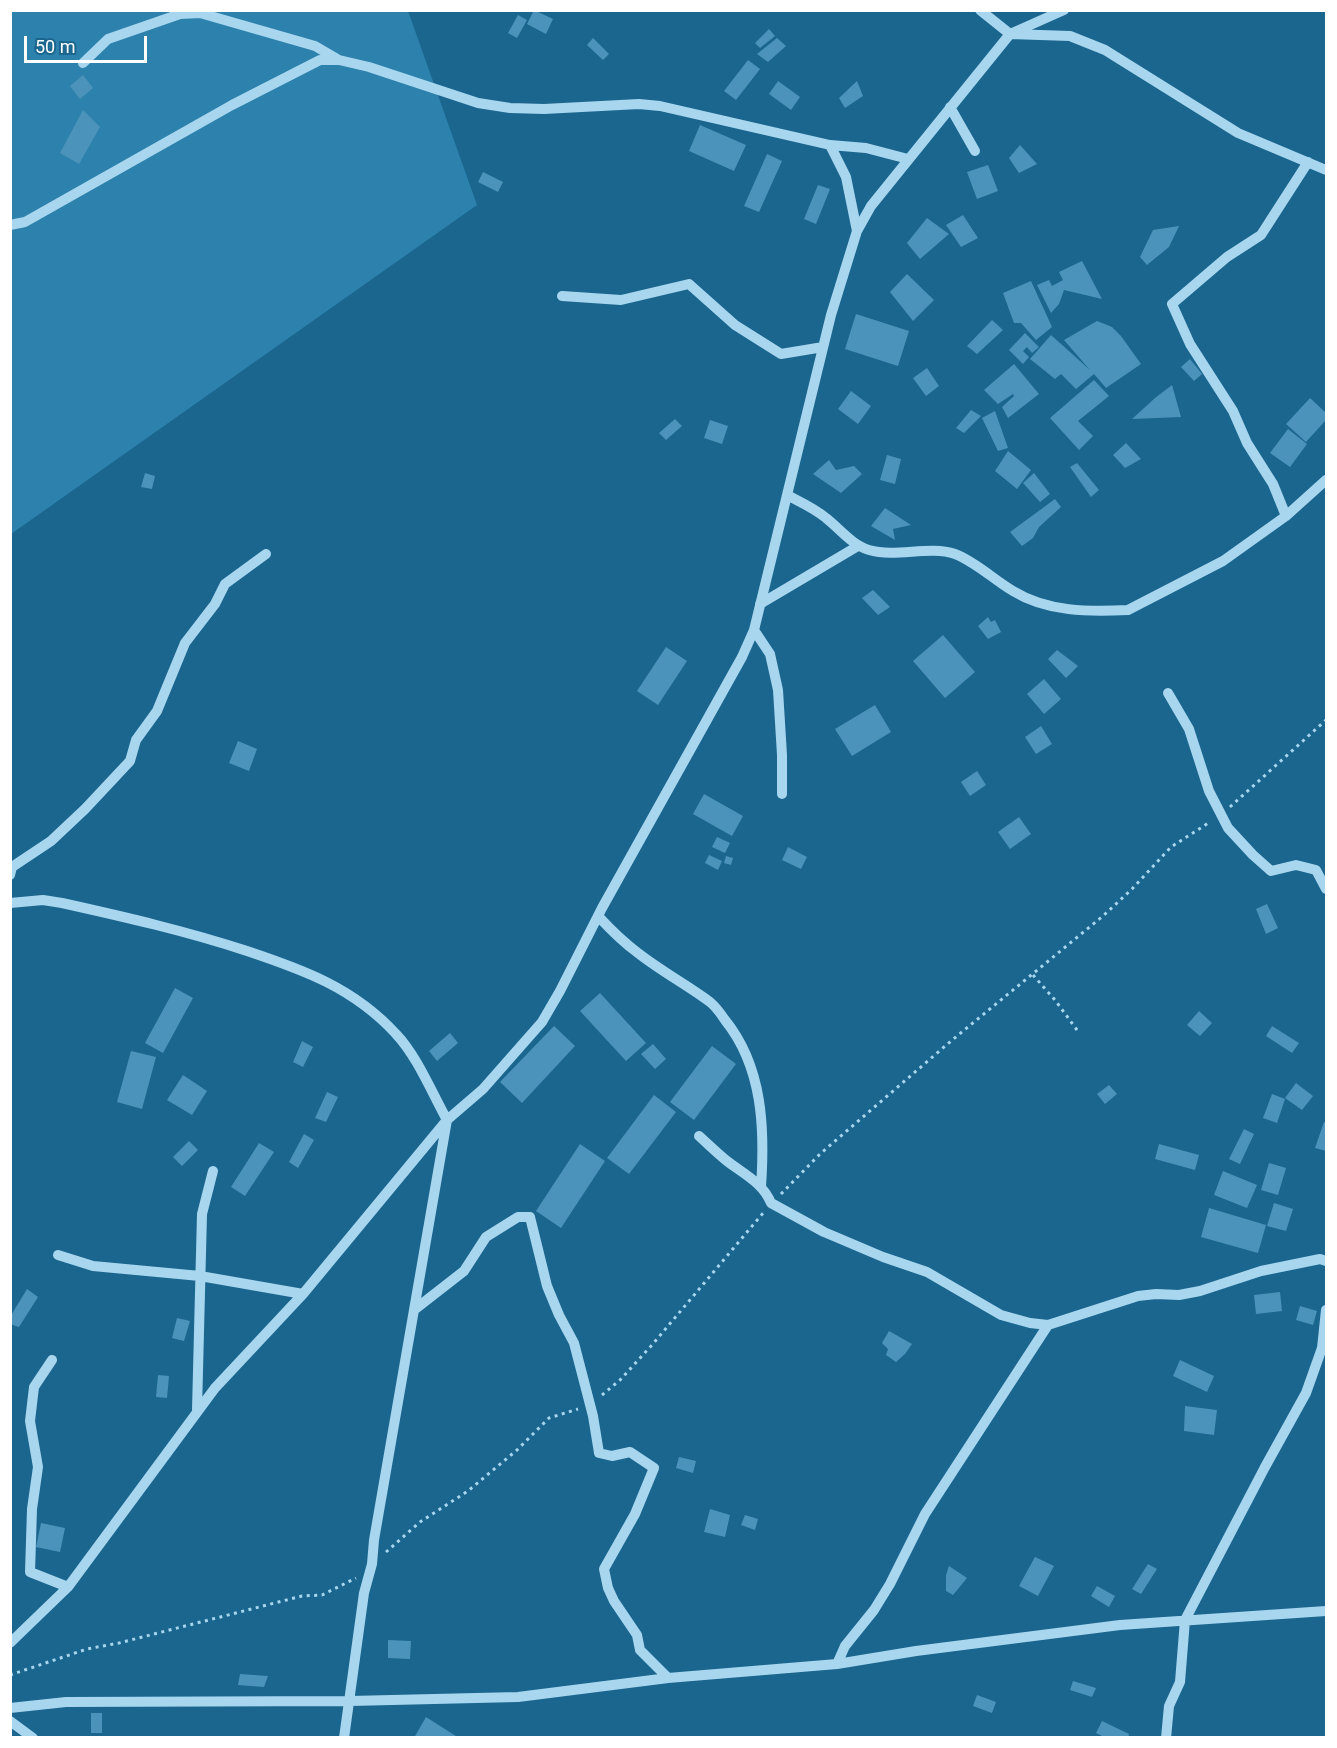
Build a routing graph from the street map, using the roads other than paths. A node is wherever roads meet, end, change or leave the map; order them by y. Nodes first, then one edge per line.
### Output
1 (980, 10) edge
2 (1064, 10) edge
3 (1010, 34) junction
4 (339, 60) junction
5 (83, 63) dead end
6 (950, 107) junction
7 (830, 145) junction
8 (975, 151) dead end
9 (908, 159) junction
10 (1308, 162) junction
11 (1326, 170) edge
12 (10, 225) edge
13 (857, 231) junction
14 (562, 296) dead end
15 (823, 346) junction
16 (1326, 480) edge
17 (787, 495) junction
18 (1286, 516) junction
19 (858, 546) junction
20 (266, 554) dead end
21 (760, 604) junction
22 (754, 630) junction
23 (1168, 693) dead end
24 (782, 794) dead end
25 (10, 875) edge
26 (1326, 889) edge
27 (10, 903) edge
28 (597, 916) junction
29 (447, 1120) junction
30 (699, 1136) dead end
31 (213, 1171) dead end
32 (761, 1187) junction
33 (58, 1255) dead end
34 (1326, 1261) edge
35 (200, 1276) junction
36 (303, 1294) junction
37 (414, 1310) junction
38 (1326, 1310) edge
39 (1048, 1325) junction
40 (52, 1360) dead end
41 (196, 1410) junction
42 (68, 1587) junction
43 (1326, 1611) edge
44 (1185, 1620) junction
45 (10, 1643) edge
46 (837, 1664) junction
47 (668, 1678) junction
48 (350, 1701) junction
49 (10, 1708) edge
50 (10, 1721) edge
51 (33, 1737) edge
52 (344, 1737) edge
53 (1166, 1737) edge

1 - 3 street
2 - 3 street
3 - 6 street
3 - 10 street
4 - 5 street
4 - 7 street
4 - 12 street
6 - 8 street
6 - 9 street
7 - 9 street
7 - 13 street
9 - 13 street
10 - 11 street
10 - 18 street
13 - 15 street
14 - 15 street
15 - 17 street
16 - 18 street
17 - 19 street
17 - 21 street
18 - 19 street
19 - 21 street
20 - 25 street
21 - 22 street
22 - 24 street
22 - 28 street
23 - 26 street
27 - 29 street
28 - 29 street
28 - 32 street
29 - 36 street
29 - 37 street
30 - 32 street
31 - 35 street
32 - 39 street
33 - 35 street
34 - 39 street
35 - 36 street
35 - 41 street
36 - 41 street
37 - 47 street
37 - 48 street
38 - 44 street
39 - 46 street
40 - 42 street
41 - 42 street
42 - 45 street
43 - 44 street
44 - 46 street
44 - 53 street
46 - 47 street
47 - 48 street
48 - 49 street
48 - 52 street
50 - 51 street

